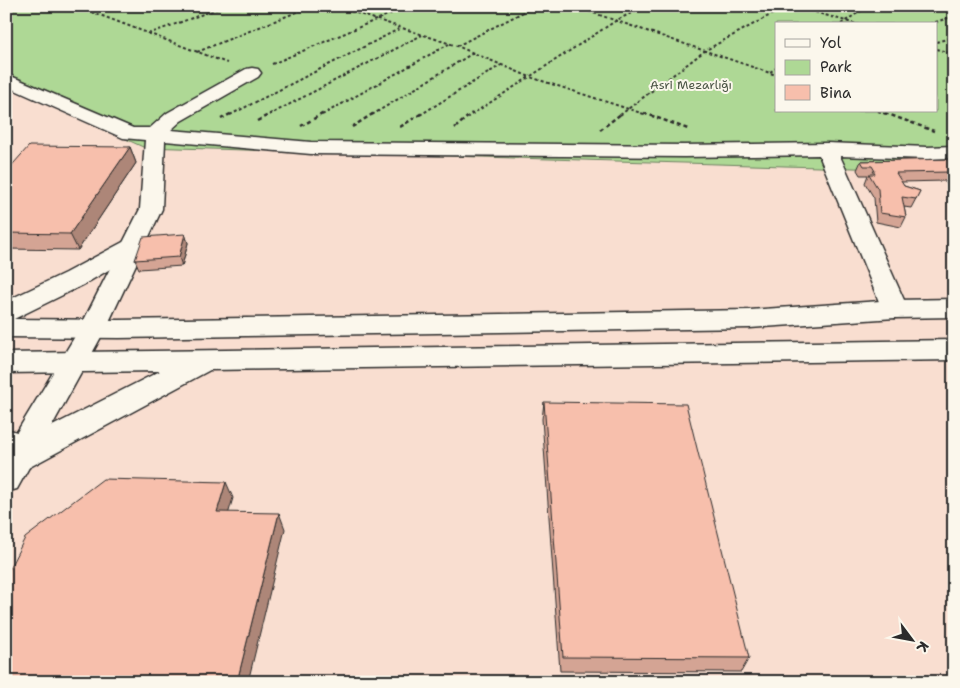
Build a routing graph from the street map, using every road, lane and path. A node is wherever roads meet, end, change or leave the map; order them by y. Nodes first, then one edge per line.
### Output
1 (76, 6) edge
2 (225, 6) edge
3 (312, 6) edge
4 (335, 6) edge
5 (409, 6) edge
6 (535, 6) edge
7 (573, 6) edge
8 (646, 6) edge
9 (787, 6) edge
10 (794, 6) edge
11 (868, 6) edge
12 (954, 16) edge
13 (377, 20) junction
14 (617, 20) junction
15 (846, 20) junction
16 (844, 22) edge
17 (851, 22) edge
18 (936, 22) edge
19 (401, 28) junction
20 (148, 34) junction
21 (423, 35) junction
22 (954, 37) edge
23 (938, 41) edge
24 (449, 44) junction
25 (457, 46) junction
26 (706, 50) junction
27 (938, 50) edge
28 (196, 52) junction
29 (473, 53) junction
30 (954, 54) edge
31 (502, 65) junction
32 (775, 69) edge
33 (252, 73) junction
34 (769, 73) junction
35 (775, 75) edge
36 (530, 77) junction
37 (6, 79) edge
38 (881, 112) edge
39 (937, 132) dead end
40 (155, 134) junction
41 (185, 137) junction
42 (220, 140) junction
43 (270, 144) junction
44 (318, 148) junction
45 (367, 148) junction
46 (430, 149) junction
47 (827, 149) junction
48 (954, 152) edge
49 (133, 246) junction
50 (954, 308) edge
51 (895, 309) junction
52 (6, 312) edge
53 (6, 328) edge
54 (93, 328) junction
55 (954, 350) edge
56 (208, 361) junction
57 (6, 363) edge
58 (72, 363) junction
59 (10, 460) edge

1 - 20 path
2 - 20 path
3 - 28 path
4 - 13 path
5 - 13 path
6 - 25 path
7 - 14 path
8 - 14 path
9 - 26 path
10 - 15 path
11 - 15 path
12 - 18 path
13 - 19 path
13 - 33 path
14 - 26 path
14 - 36 path
15 - 16 path
15 - 17 path
19 - 21 path
19 - 41 path
20 - 28 path
21 - 24 path
21 - 42 path
22 - 23 path
24 - 25 path
24 - 43 path
25 - 29 path
26 - 34 path
26 - 36 path
27 - 30 path
28 - 33 path
29 - 31 path
29 - 44 path
31 - 36 path
31 - 45 path
32 - 34 path
33 - 40 main road
34 - 35 path
36 - 46 path
37 - 40 main road
38 - 39 path
40 - 41 main road
40 - 49 main road
41 - 42 main road
42 - 43 main road
43 - 44 main road
44 - 45 main road
45 - 46 main road
46 - 47 main road
47 - 48 main road
47 - 51 main road
49 - 52 main road
49 - 54 main road
50 - 51 main road
51 - 54 main road
53 - 54 main road
54 - 58 main road
55 - 56 main road
56 - 58 main road
56 - 59 main road
57 - 58 main road
58 - 59 main road

